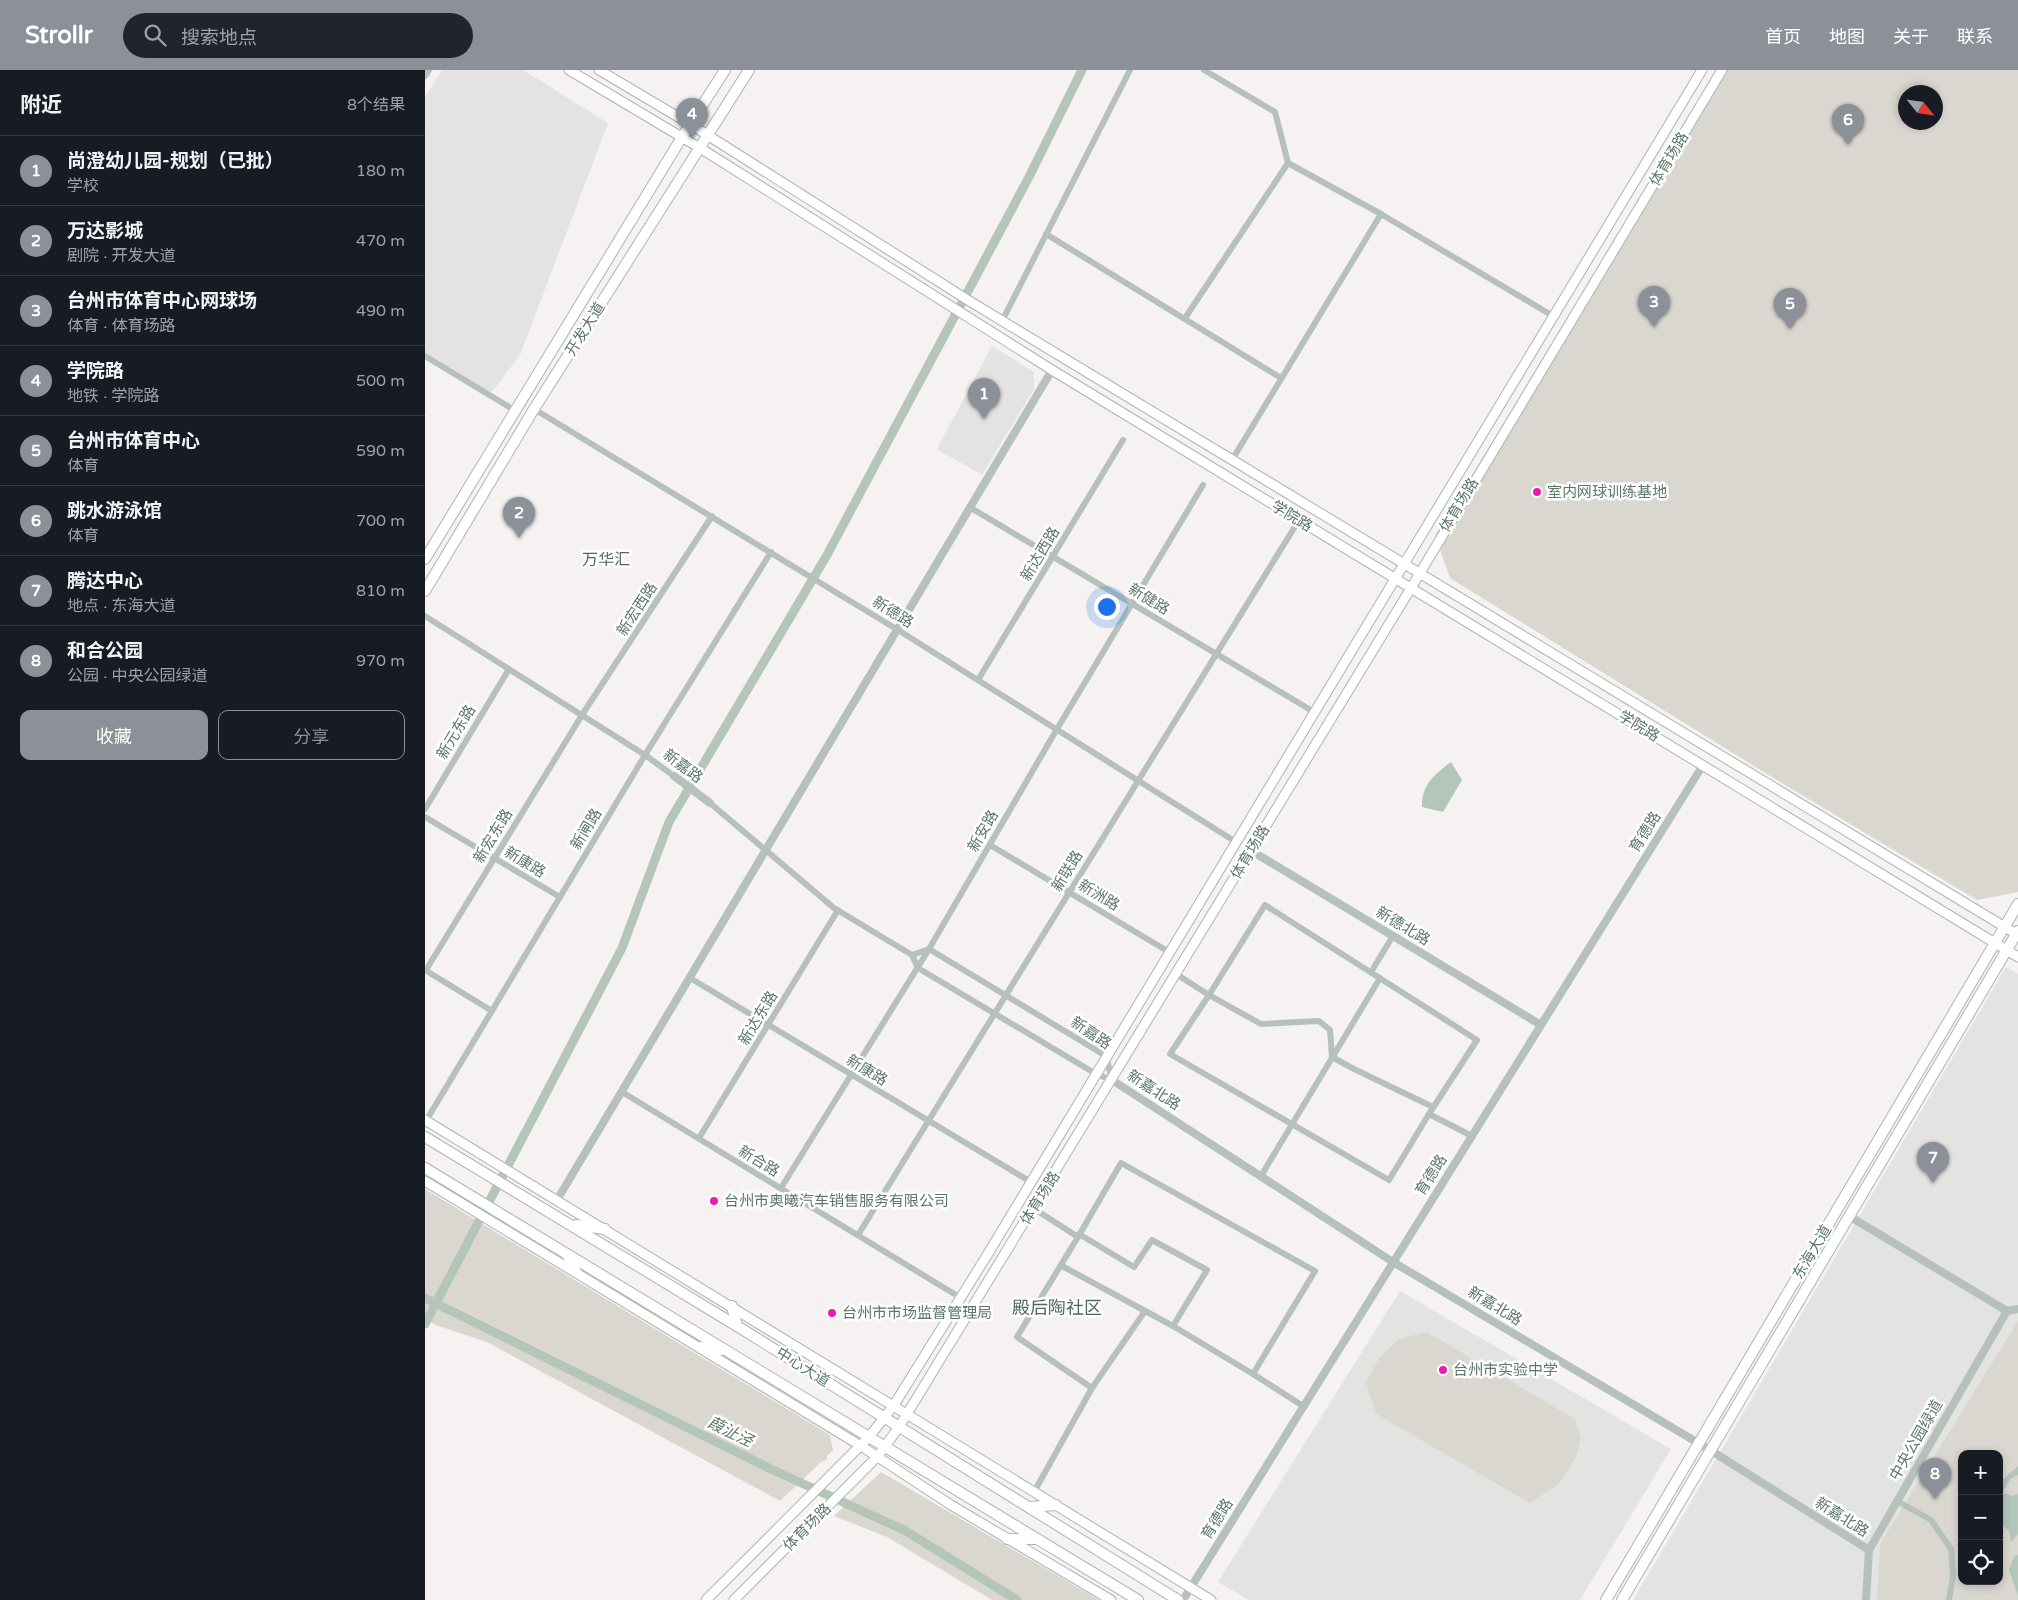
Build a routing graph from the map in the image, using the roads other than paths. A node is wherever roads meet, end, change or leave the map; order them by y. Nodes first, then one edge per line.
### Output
1 (429, 70) edge
2 (569, 70) edge
3 (599, 70) edge
4 (725, 70) edge
5 (749, 70) edge
6 (1130, 70) edge
7 (1204, 70) edge
8 (1702, 70) edge
9 (1722, 70) edge
10 (425, 76) edge
11 (690, 124) junction
12 (708, 135) junction
13 (682, 136) junction
14 (700, 148) junction
15 (1288, 163) junction
16 (1381, 214) junction
17 (1046, 234) junction
18 (1553, 316) junction
19 (1185, 318) junction
20 (1002, 321) junction
21 (425, 356) edge
22 (1052, 370) junction
23 (1281, 378) junction
24 (534, 409) junction
25 (514, 410) dead end
26 (1123, 440) dead end
27 (1231, 460) junction
28 (1203, 485) dead end
29 (971, 508) junction
30 (712, 516) junction
31 (1299, 520) junction
32 (771, 552) junction
33 (1053, 557) junction
34 (425, 559) edge
35 (1404, 564) junction
36 (1419, 573) junction
37 (1395, 578) junction
38 (1411, 588) junction
39 (425, 591) edge
40 (1132, 604) junction
41 (425, 616) edge
42 (899, 630) junction
43 (1216, 654) junction
44 (509, 669) junction
45 (978, 680) junction
46 (1315, 712) junction
47 (582, 714) junction
48 (1057, 729) junction
49 (645, 755) junction
50 (1703, 765) junction
51 (674, 776) joint
52 (1137, 780) junction
53 (710, 804) joint
54 (425, 809) edge
55 (425, 817) edge
56 (1236, 842) junction
57 (990, 845) junction
58 (767, 850) junction
59 (1250, 850) junction
60 (494, 858) junction
61 (1069, 892) junction
62 (560, 897) junction
63 (2018, 904) edge
64 (838, 910) junction
65 (2004, 927) junction
66 (2017, 933) edge
67 (1393, 936) junction
68 (1995, 942) junction
69 (929, 949) junction
70 (2006, 950) junction
71 (1169, 952) junction
72 (912, 954) junction
73 (2018, 957) edge
74 (917, 968) junction
75 (425, 970) edge
76 (1371, 972) junction
77 (1176, 974) junction
78 (690, 978) junction
79 (1380, 978) junction
80 (1209, 995) junction
81 (1006, 996) junction
82 (492, 1011) junction
83 (995, 1014) junction
84 (768, 1025) junction
85 (1541, 1025) junction
86 (1106, 1056) junction
87 (1332, 1057) junction
88 (851, 1074) junction
89 (1096, 1074) junction
90 (1112, 1080) junction
91 (622, 1092) junction
92 (1433, 1107) junction
93 (1429, 1114) junction
94 (426, 1120) edge
95 (929, 1121) junction
96 (1291, 1124) junction
97 (1472, 1136) junction
98 (425, 1137) edge
99 (699, 1138) junction
100 (425, 1168) edge
101 (1261, 1176) junction
102 (425, 1181) edge
103 (1031, 1182) junction
104 (781, 1188) junction
105 (557, 1200) junction
106 (1033, 1208) junction
107 (1849, 1216) junction
108 (571, 1224) junction
109 (605, 1229) junction
110 (858, 1235) junction
111 (1079, 1236) junction
112 (566, 1254) junction
113 (1393, 1262) junction
114 (1062, 1266) junction
115 (576, 1272) junction
116 (961, 1298) junction
117 (732, 1306) junction
118 (2018, 1309) edge
119 (1145, 1311) junction
120 (2007, 1311) junction
121 (737, 1326) junction
122 (1173, 1326) junction
123 (700, 1347) junction
124 (726, 1351) junction
125 (1253, 1374) junction
126 (1092, 1388) junction
127 (894, 1405) junction
128 (1303, 1406) junction
129 (907, 1414) junction
130 (885, 1418) junction
131 (899, 1427) junction
132 (869, 1437) junction
133 (1699, 1443) junction
134 (861, 1446) junction
135 (885, 1447) junction
136 (1710, 1450) junction
137 (877, 1457) junction
138 (1033, 1492) junction
139 (1897, 1501) junction
140 (1056, 1505) junction
141 (1029, 1508) junction
142 (1007, 1539) junction
143 (1037, 1539) junction
144 (1869, 1550) junction
145 (1191, 1588) junction
146 (706, 1600) edge
147 (734, 1600) edge
148 (1111, 1600) edge
149 (1137, 1600) edge
150 (1178, 1600) edge
151 (1183, 1600) edge
152 (1211, 1600) edge
153 (1606, 1600) edge
154 (1622, 1600) edge
155 (1866, 1600) edge
156 (1949, 1600) edge

1 - 10 street
2 - 13 main road, 学院路
3 - 11 main road, 学院路
4 - 11 main road, 开发大道
5 - 12 main road, 开发大道
6 - 17 street
7 - 15 street
8 - 18 main road
9 - 36 main road, 体育场路
11 - 12 main road, 学院路
11 - 13 main road, 开发大道
12 - 14 main road, 开发大道
12 - 20 main road, 学院路
13 - 14 main road, 学院路
13 - 34 main road, 开发大道
14 - 22 main road, 学院路
14 - 24 main road, 开发大道
15 - 16 street
15 - 19 street
16 - 18 street
16 - 23 street
17 - 19 street
17 - 20 street
18 - 35 main road
19 - 23 street
20 - 27 main road, 学院路
21 - 25 street
22 - 29 street
22 - 31 main road, 学院路
23 - 27 street
24 - 30 street, 新德路
24 - 39 main road, 开发大道
26 - 33 street, 新达西路
27 - 35 main road, 学院路
28 - 40 street, 新安路
29 - 33 street, 新健路
29 - 42 street
30 - 32 street, 新德路
30 - 47 street, 新宏西路
31 - 37 main road, 学院路
31 - 43 street, 新联路
32 - 42 street, 新德路
32 - 49 street, 新闸路
33 - 40 street, 新健路
33 - 45 street, 新达西路
35 - 36 main road, 学院路
35 - 37 main road
36 - 38 main road, 体育场路
36 - 65 main road, 学院路
37 - 38 main road, 学院路
37 - 46 main road
38 - 50 main road, 学院路
38 - 59 main road, 体育场路
40 - 43 street, 新健路
40 - 48 street, 新安路
41 - 44 street, 新嘉路
42 - 45 street, 新德路
42 - 58 street
43 - 46 street, 新健路
43 - 52 street, 新联路
44 - 47 street, 新嘉路
44 - 54 street, 新元东路
45 - 48 street, 新德路
46 - 56 main road
47 - 49 street, 新嘉路
47 - 60 street, 新宏东路
48 - 52 street, 新德路
48 - 57 street, 新安路
49 - 51 street, 新嘉路
49 - 62 street, 新闸路
50 - 68 main road, 学院路
50 - 85 street, 育德路
51 - 53 street, 新嘉路
52 - 56 street, 新德路
52 - 61 street, 新联路
53 - 58 street, 新嘉路
55 - 60 street, 新康路
56 - 71 main road
57 - 61 street, 新洲路
57 - 69 street, 新安路
58 - 64 street, 新嘉路
58 - 78 street
59 - 67 street, 新德北路
59 - 77 main road, 体育场路
60 - 62 street, 新康路
60 - 75 street, 新宏东路
61 - 71 street, 新洲路
61 - 81 street, 新联路
62 - 82 street, 新闸路
63 - 65 main road, 东海大道
64 - 72 street, 新嘉路
64 - 84 street, 新达东路
65 - 66 main road, 学院路
65 - 68 main road, 东海大道
66 - 70 main road, 东海大道
67 - 76 street
67 - 85 street, 新德北路
68 - 70 main road, 学院路
68 - 133 main road, 东海大道
69 - 72 street
69 - 74 street, 新安路
69 - 81 street, 新嘉路
70 - 73 main road, 学院路
70 - 107 main road, 东海大道
71 - 86 main road
72 - 74 street
74 - 83 street, 新嘉路
74 - 88 street, 新安路
75 - 82 street
76 - 79 street
76 - 80 street
77 - 80 street
77 - 90 main road, 体育场路
78 - 84 street, 新康路
78 - 91 street
79 - 87 street
79 - 92 street
80 - 87 street
80 - 96 street
81 - 83 street, 新联路
81 - 86 street, 新嘉路
82 - 94 street, 新闸路
83 - 89 street, 新嘉路
83 - 95 street, 新联路
84 - 88 street, 新康路
84 - 99 street, 新达东路
85 - 97 street, 育德路
86 - 89 main road
86 - 90 street, 新嘉路
87 - 92 street
87 - 96 street
88 - 95 street, 新康路
88 - 104 street, 新安路
89 - 90 street, 新嘉路
89 - 103 main road
90 - 101 street, 新嘉北路
90 - 106 main road, 体育场路
91 - 99 street, 新合路
91 - 105 street
92 - 93 street
93 - 96 street
93 - 97 street
94 - 105 main road
95 - 103 street, 新康路
95 - 110 street, 新联路
96 - 101 street
97 - 113 street, 育德路
98 - 108 main road, 中心大道
99 - 104 street, 新合路
100 - 112 main road, 中心大道
101 - 113 street, 新嘉北路
102 - 115 main road
103 - 116 main road
104 - 110 street, 新合路
105 - 109 main road
106 - 111 street
106 - 129 main road, 体育场路
107 - 120 street
107 - 136 main road, 东海大道
108 - 109 main road
108 - 121 main road, 中心大道
109 - 117 main road
110 - 116 street, 新合路
111 - 114 street
111 - 122 street
111 - 125 street
112 - 115 main road
112 - 124 main road, 中心大道
113 - 128 street, 育德路
113 - 133 street, 新嘉北路
114 - 119 street
114 - 126 street
115 - 123 main road
116 - 127 main road
117 - 121 main road
117 - 127 main road
118 - 120 street
119 - 122 street
119 - 126 street
120 - 139 street, 中央公园绿道
121 - 130 main road, 中心大道
122 - 125 street
123 - 124 main road
123 - 134 main road
124 - 132 main road, 中心大道
125 - 128 street
126 - 138 street
127 - 129 main road
127 - 130 main road
128 - 145 street, 育德路
129 - 131 main road, 体育场路
129 - 138 main road
130 - 131 main road, 中心大道
130 - 132 main road
131 - 135 main road, 体育场路
131 - 141 main road, 中心大道
132 - 134 main road
132 - 135 main road, 中心大道
133 - 136 street, 新嘉北路
133 - 153 main road, 东海大道
134 - 137 main road
134 - 146 main road
135 - 137 main road, 体育场路
135 - 143 main road, 中心大道
136 - 144 street, 新嘉北路
136 - 154 main road, 东海大道
137 - 142 main road
137 - 147 main road, 体育场路
138 - 140 main road
139 - 144 street, 中央公园绿道
139 - 156 street
140 - 141 main road
140 - 145 main road
141 - 150 main road, 中心大道
142 - 143 main road
142 - 148 main road
143 - 149 main road, 中心大道
144 - 155 street, 中央公园绿道
145 - 151 street, 育德路
145 - 152 main road

